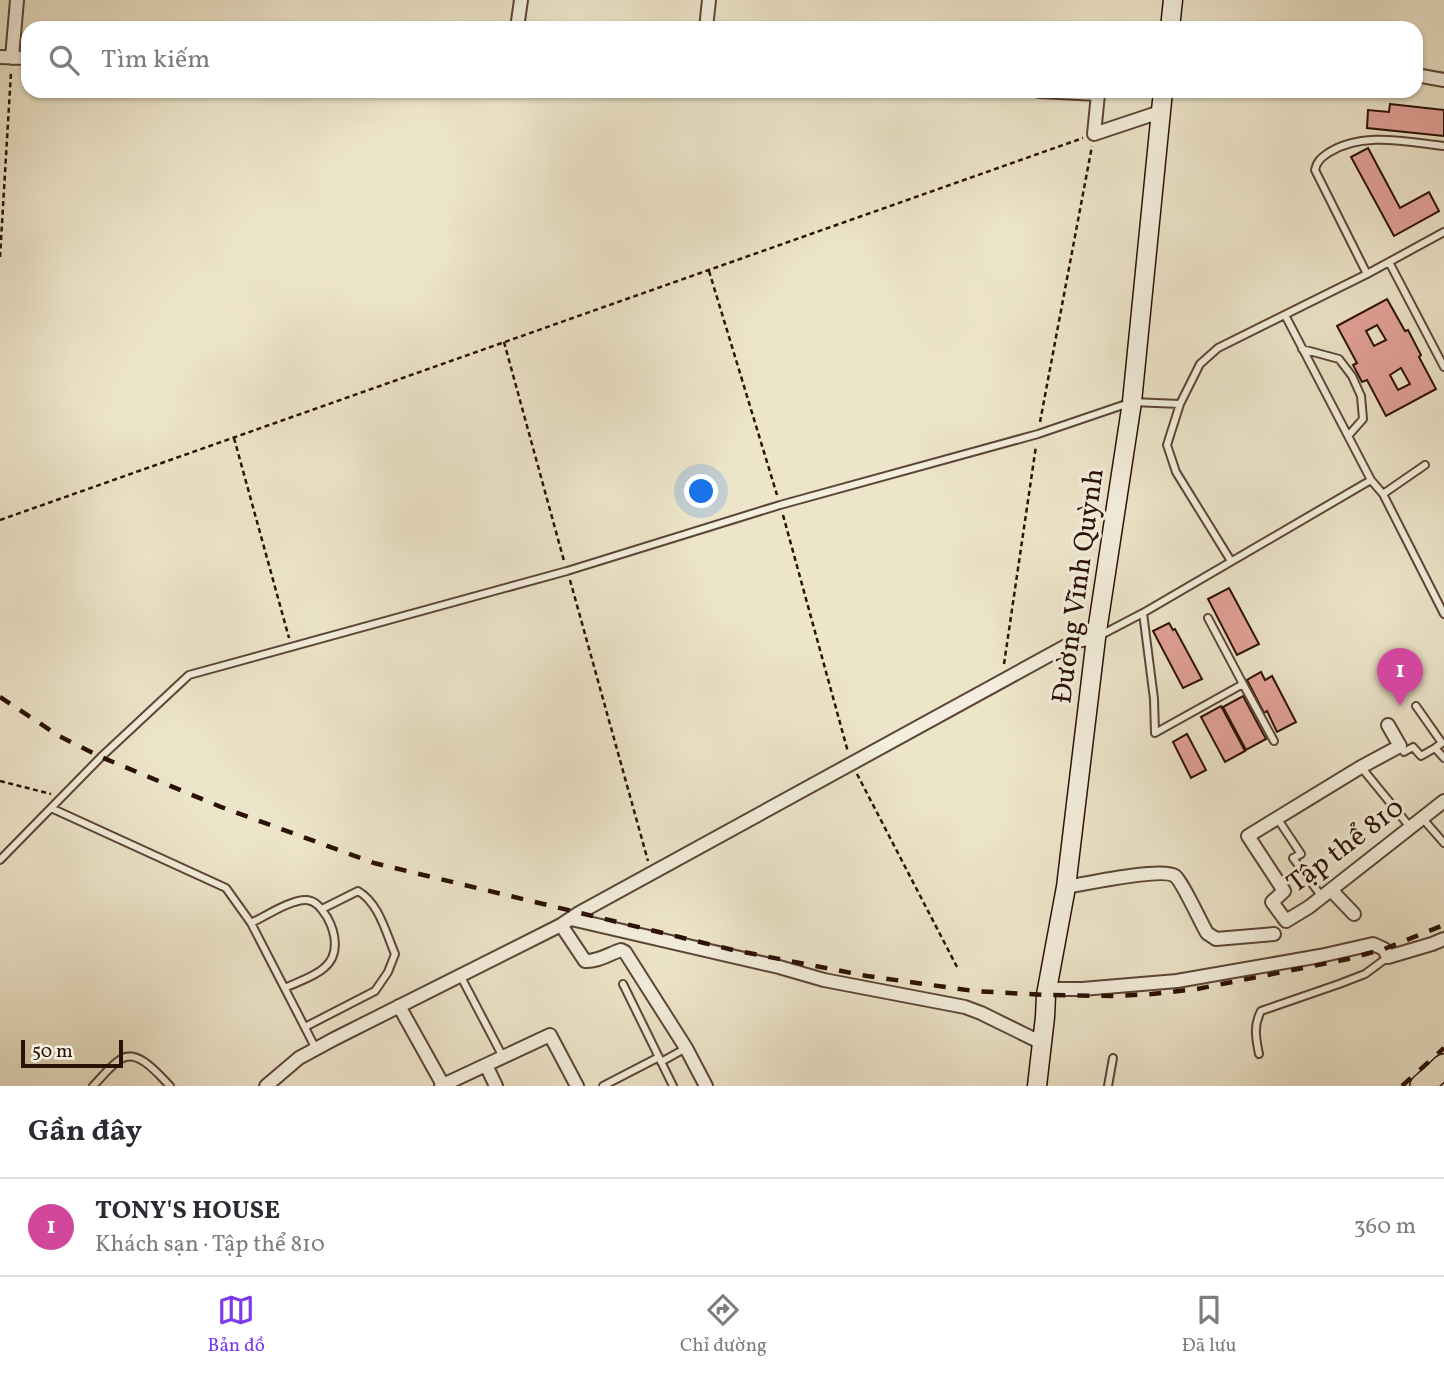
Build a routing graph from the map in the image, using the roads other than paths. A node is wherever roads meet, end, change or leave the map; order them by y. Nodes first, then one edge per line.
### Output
1 (17, 0) edge
2 (520, 0) edge
3 (709, 0) edge
4 (1173, 0) edge
5 (518, 21) edge
6 (707, 21) edge
7 (1171, 21) edge
8 (6, 57) edge
9 (1423, 76) edge
10 (1444, 80) edge
11 (1098, 98) edge
12 (1162, 98) edge
13 (1160, 112) junction
14 (1444, 146) edge
15 (1444, 232) edge
16 (1389, 262) junction
17 (1367, 274) junction
18 (1285, 315) junction
19 (1303, 349) junction
20 (1444, 367) edge
21 (1132, 402) junction
22 (1180, 404) junction
23 (1348, 436) junction
24 (1425, 464) dead end
25 (1371, 480) junction
26 (1382, 494) junction
27 (1231, 561) junction
28 (1143, 613) junction
29 (1444, 614) edge
30 (1208, 618) dead end
31 (1096, 638) junction
32 (1243, 684) junction
33 (1416, 706) dead end
34 (1388, 725) dead end
35 (1275, 741) dead end
36 (1400, 746) junction
37 (1435, 748) junction
38 (1444, 758) edge
39 (1361, 767) junction
40 (1444, 802) edge
41 (51, 808) junction
42 (1277, 817) junction
43 (1423, 819) junction
44 (1411, 828) junction
45 (1444, 843) edge
46 (0, 860) edge
47 (1066, 887) junction
48 (1327, 893) junction
49 (322, 909) junction
50 (1354, 914) dead end
51 (566, 922) junction
52 (251, 923) junction
53 (1274, 934) dead end
54 (1444, 939) edge
55 (1388, 957) junction
56 (460, 975) junction
57 (623, 984) dead end
58 (285, 988) junction
59 (1048, 989) junction
60 (399, 1006) junction
61 (305, 1027) junction
62 (1042, 1043) junction
63 (687, 1048) junction
64 (316, 1049) junction
65 (1259, 1054) dead end
66 (503, 1057) junction
67 (1113, 1058) dead end
68 (660, 1060) junction
69 (486, 1065) junction
70 (1444, 1066) edge
71 (93, 1086) edge
72 (170, 1086) edge
73 (266, 1086) edge
74 (442, 1086) edge
75 (496, 1086) edge
76 (577, 1086) edge
77 (603, 1086) edge
78 (673, 1086) edge
79 (706, 1086) edge
80 (1037, 1086) edge
81 (1108, 1086) edge
82 (1422, 1086) edge

1 - 8 street
2 - 5 street
3 - 6 street
4 - 7 street
9 - 10 street
11 - 13 street
12 - 13 street, Đường Vĩnh Quỳnh
13 - 21 street, Đường Vĩnh Quỳnh
14 - 17 lane
15 - 16 lane
16 - 17 lane
16 - 20 lane
17 - 18 lane
18 - 19 lane
18 - 22 lane
19 - 23 lane
19 - 23 lane
21 - 22 lane
21 - 31 street, Đường Vĩnh Quỳnh
21 - 41 lane
22 - 27 lane
23 - 25 lane
24 - 26 lane
25 - 26 lane
25 - 27 lane
26 - 29 lane
27 - 28 lane
28 - 31 lane
28 - 32 lane
30 - 32 lane
31 - 47 street, Đường Vĩnh Quỳnh
31 - 51 street
32 - 35 lane
33 - 37 lane
34 - 36 street
36 - 37 lane
36 - 39 street, Tập thể 810
37 - 38 lane
39 - 42 street, Tập thể 810
39 - 44 lane
40 - 43 street, Tập thể 810
41 - 46 lane
41 - 52 lane
42 - 48 lane
42 - 48 street, Tập thể 810
43 - 44 street, Tập thể 810
43 - 45 lane
44 - 48 street, Tập thể 810
47 - 53 street
47 - 59 street, Đường Vĩnh Quỳnh
48 - 50 street
49 - 52 lane
49 - 58 lane
49 - 61 lane
51 - 56 street
51 - 62 street
51 - 63 street
52 - 58 lane
54 - 55 street
55 - 59 street
55 - 65 lane
56 - 60 street
56 - 66 lane
57 - 68 lane
58 - 61 lane
59 - 62 street, Đường Vĩnh Quỳnh
60 - 64 street
60 - 74 street
61 - 64 lane
62 - 80 street, Đường Vĩnh Quỳnh
63 - 68 lane
63 - 79 street
64 - 73 street
66 - 69 street
66 - 76 street
67 - 81 lane
68 - 77 lane
68 - 78 lane
69 - 74 street
69 - 75 street
70 - 82 highway
71 - 72 lane

